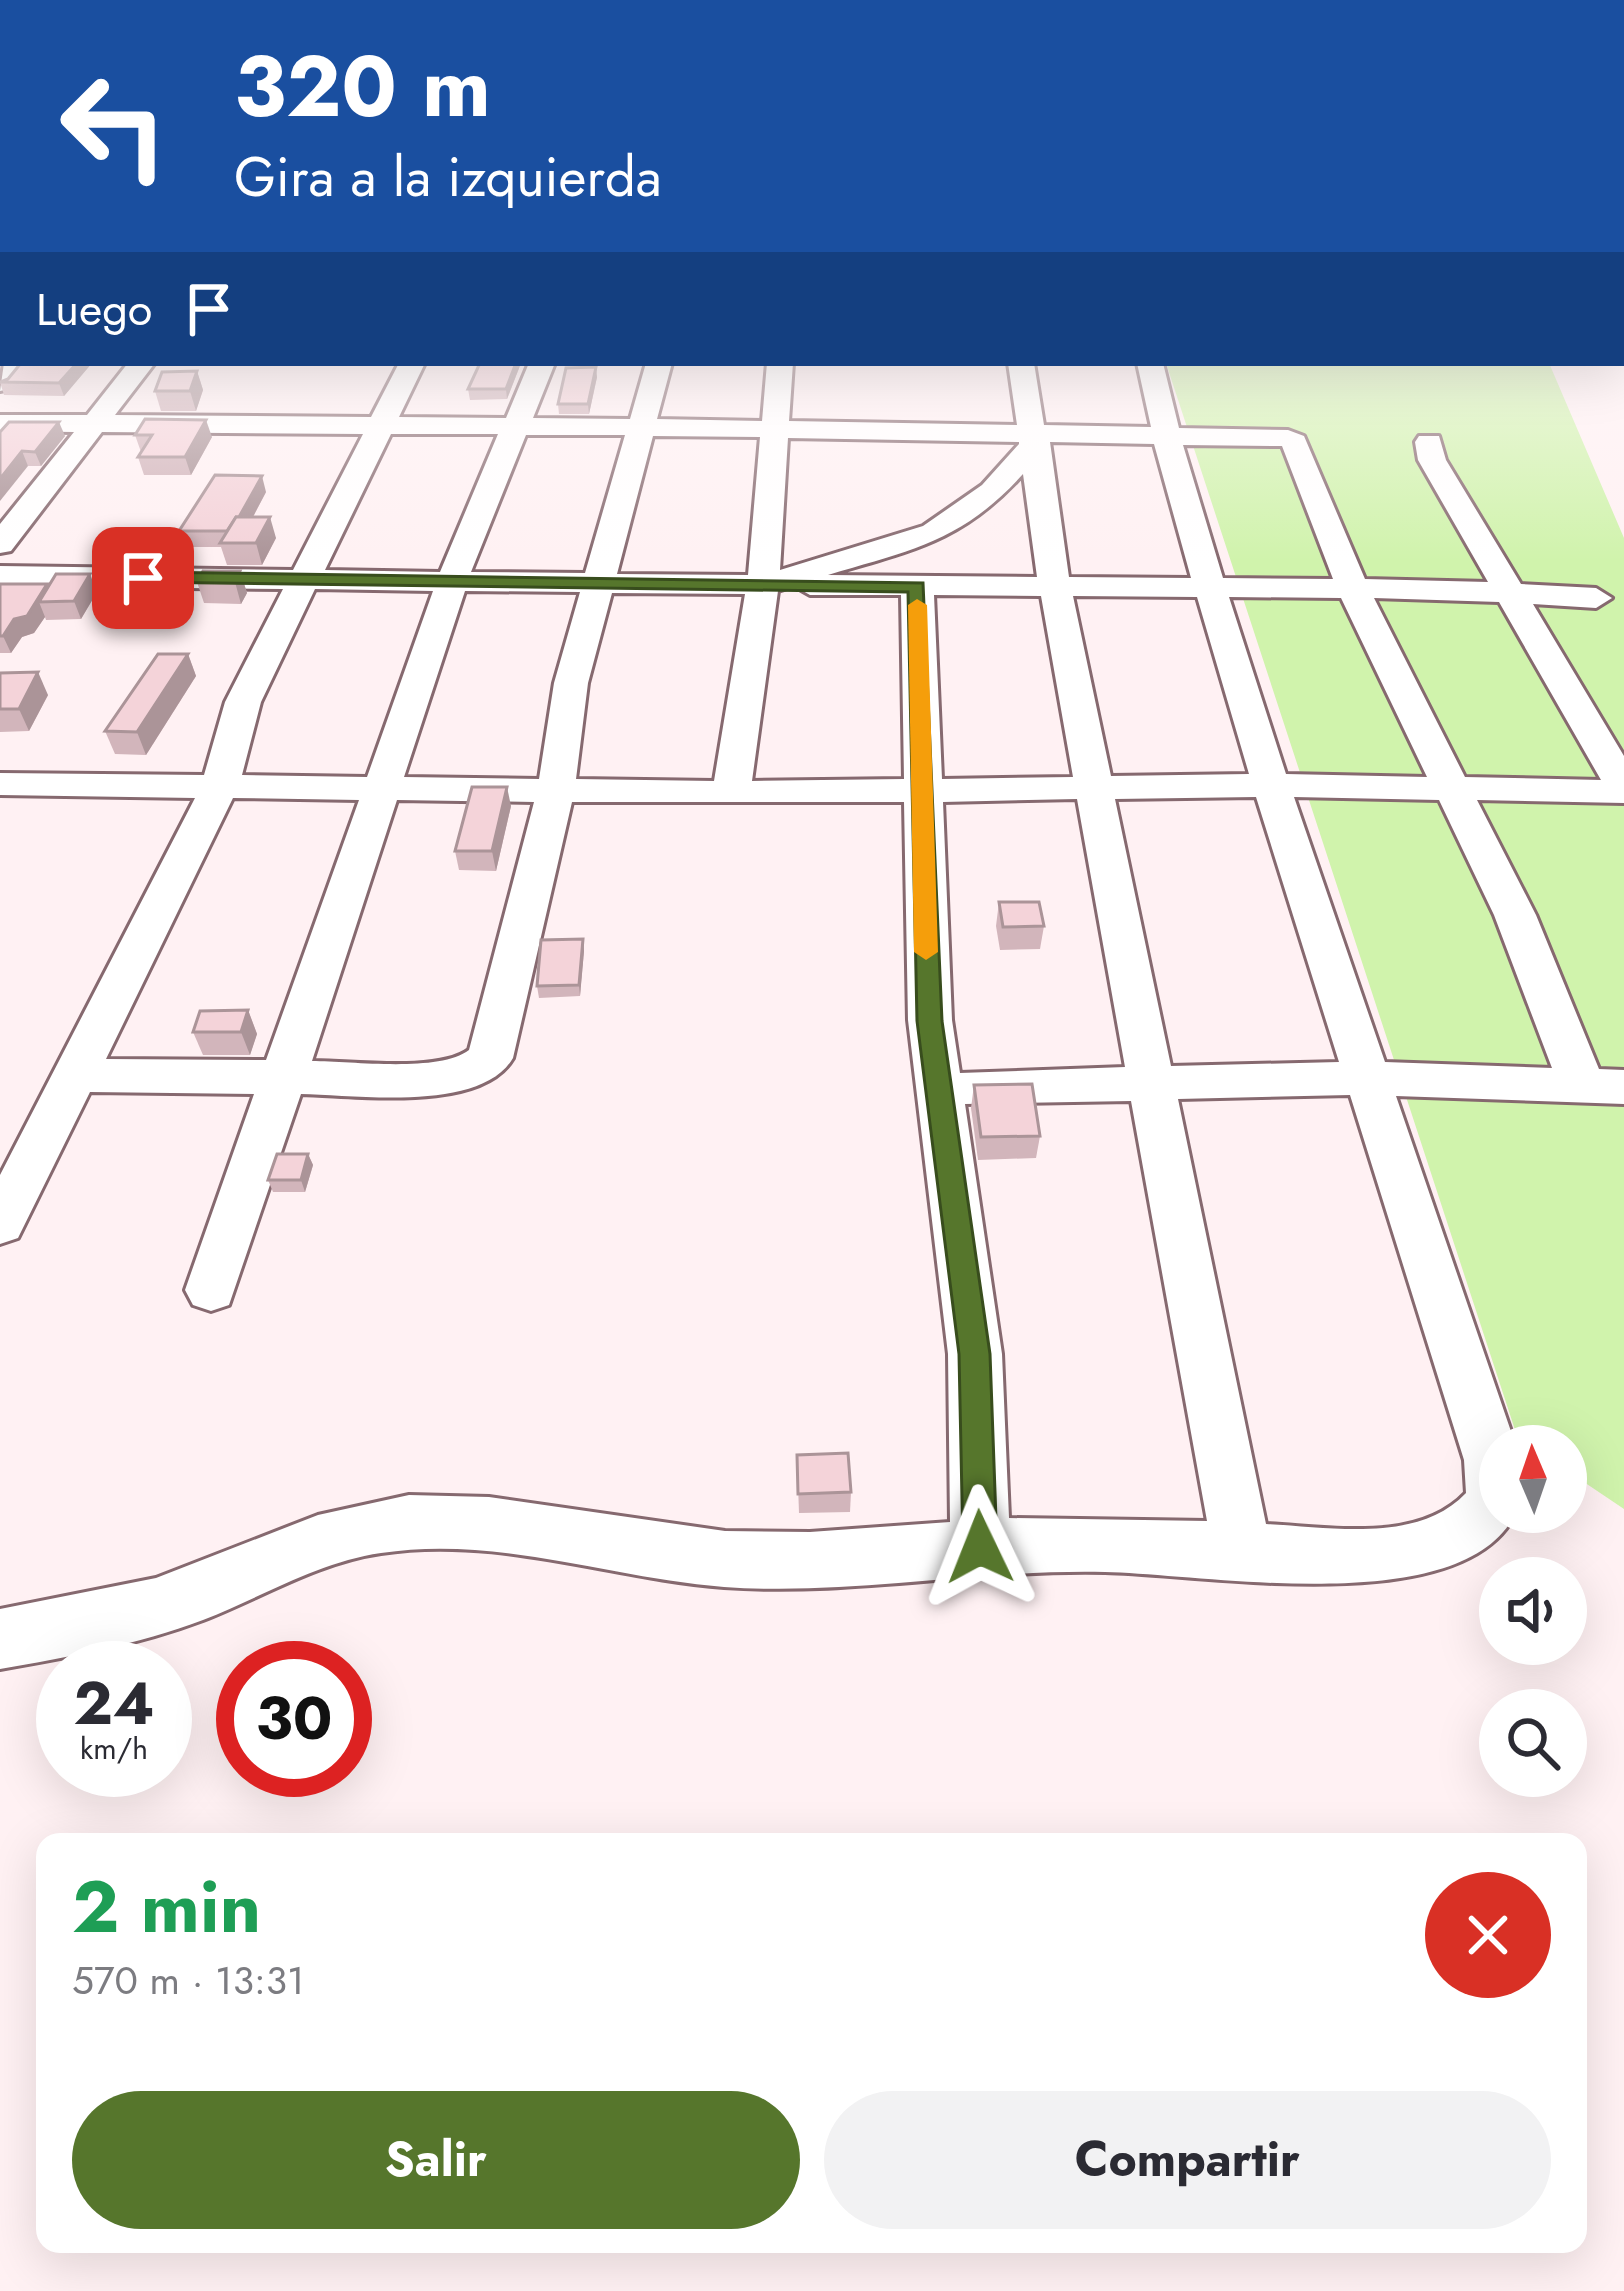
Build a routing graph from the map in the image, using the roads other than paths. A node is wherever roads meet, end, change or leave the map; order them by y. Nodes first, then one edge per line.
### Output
1 (140, 366) edge
2 (411, 366) edge
3 (541, 366) edge
4 (658, 366) edge
5 (779, 366) edge
6 (1023, 366) edge
7 (1151, 366) edge
8 (0, 424) edge
9 (94, 424) junction
10 (382, 425) junction
11 (514, 427) junction
12 (642, 427) junction
13 (773, 431) junction
14 (1167, 434) junction
15 (1036, 438) junction
16 (1429, 442) dead end
17 (0, 544) edge
18 (0, 576) edge
19 (453, 578) junction
20 (308, 579) junction
21 (600, 581) junction
22 (763, 585) junction
23 (917, 586) junction
24 (1054, 587) junction
25 (1210, 587) junction
26 (1353, 589) junction
27 (1506, 591) junction
28 (1596, 598) dead end
29 (0, 784) edge
30 (1271, 785) junction
31 (220, 786) junction
32 (385, 787) junction
33 (1096, 788) junction
34 (1451, 788) junction
35 (556, 789) junction
36 (1624, 789) edge
37 (920, 791) junction
38 (731, 793) junction
39 (77, 1076) junction
40 (283, 1078) junction
41 (1364, 1078) junction
42 (1148, 1083) junction
43 (939, 1088) junction
44 (1604, 1088) edge
45 (0, 1224) edge
46 (211, 1290) dead end
47 (980, 1547) junction
48 (1242, 1549) junction
49 (0, 1639) edge

1 - 9 street
2 - 10 street
3 - 11 street
4 - 12 street
5 - 13 street
6 - 15 street
7 - 14 street
8 - 9 street
9 - 10 street
9 - 17 street
10 - 11 street
10 - 20 street
11 - 12 street
11 - 19 street
12 - 13 street
12 - 21 street
13 - 15 street
13 - 22 street
14 - 15 street
14 - 25 street
14 - 26 street
15 - 22 street
15 - 24 street
16 - 27 street
18 - 20 street
19 - 20 street
19 - 21 street
19 - 32 street
20 - 31 street
21 - 22 street
21 - 35 street
22 - 23 street
22 - 38 street
23 - 24 street
23 - 37 street
24 - 25 street
24 - 33 street
25 - 26 street
25 - 30 street
26 - 27 street
26 - 34 street
27 - 28 street
27 - 36 street
29 - 31 street
30 - 33 street
30 - 34 street
30 - 41 street
31 - 32 street
31 - 39 street
32 - 35 street
32 - 40 street
33 - 37 street
33 - 42 street
34 - 36 street
34 - 44 street
35 - 38 street
35 - 40 street
37 - 38 street
37 - 43 street
39 - 40 street
39 - 45 street
40 - 46 street
41 - 42 street
41 - 44 street
41 - 48 street
42 - 43 street
42 - 48 street
43 - 47 street
47 - 48 street
47 - 49 street

